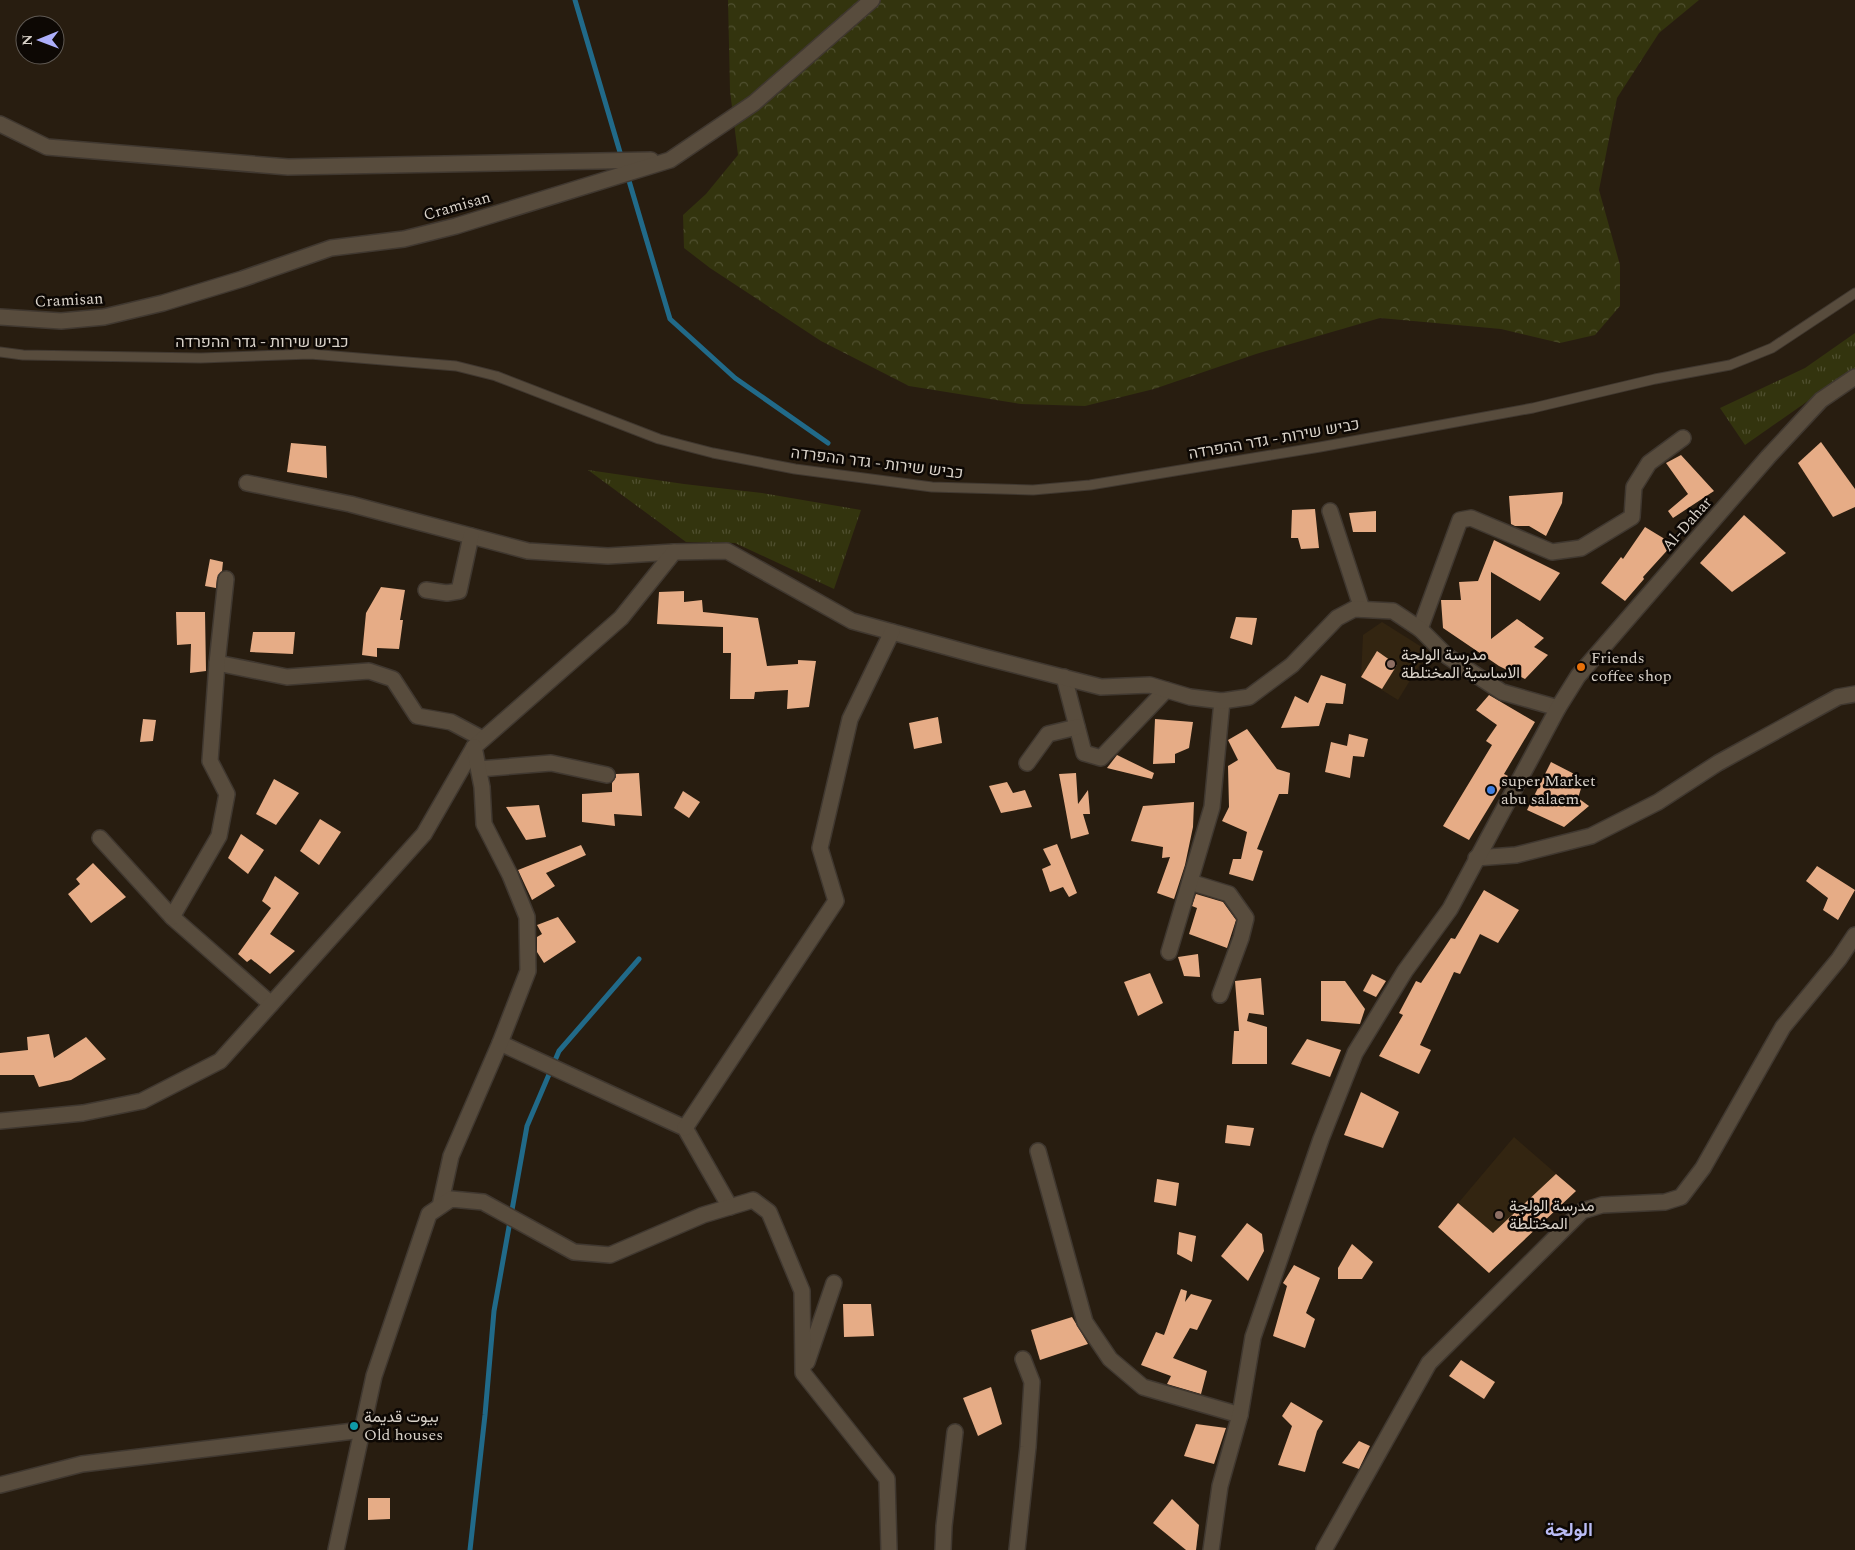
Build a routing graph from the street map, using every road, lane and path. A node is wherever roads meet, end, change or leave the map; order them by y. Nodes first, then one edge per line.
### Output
1 (872, 0) edge
2 (0, 124) edge
3 (670, 160) junction
4 (1855, 293) edge
5 (0, 317) edge
6 (0, 352) edge
7 (1855, 377) edge
8 (1683, 438) dead end
9 (248, 483) dead end
10 (1330, 511) dead end
11 (471, 536) junction
12 (674, 552) junction
13 (226, 579) dead end
14 (426, 590) dead end
15 (1362, 609) junction
16 (1420, 629) junction
17 (892, 632) junction
18 (217, 663) junction
19 (1064, 677) junction
20 (1166, 690) junction
21 (1855, 694) edge
22 (1222, 701) junction
23 (1558, 708) junction
24 (1077, 726) junction
25 (479, 743) junction
26 (1027, 763) dead end
27 (478, 769) junction
28 (607, 775) dead end
29 (100, 838) dead end
30 (1476, 858) junction
31 (1190, 882) junction
32 (172, 917) junction
33 (1855, 935) edge
34 (1170, 952) dead end
35 (1220, 994) dead end
36 (271, 1004) junction
37 (500, 1043) junction
38 (0, 1121) edge
39 (685, 1128) junction
40 (1038, 1151) dead end
41 (440, 1206) junction
42 (730, 1207) junction
43 (834, 1283) dead end
44 (1023, 1359) dead end
45 (803, 1373) junction
46 (1240, 1415) junction
47 (362, 1430) junction
48 (955, 1432) dead end
49 (0, 1485) edge
50 (336, 1550) edge
51 (888, 1550) edge
52 (943, 1550) edge
53 (1017, 1550) edge
54 (1211, 1550) edge
55 (1324, 1550) edge

1 - 3 street, Cramisan
2 - 3 street
3 - 5 street, Cramisan
4 - 6 lane, כביש שירות - גדר ההפרדה
7 - 23 street, Al-Dahar
8 - 16 street
9 - 11 street
10 - 15 street
11 - 12 street
11 - 14 street
12 - 17 street
12 - 25 street
13 - 18 street
15 - 16 street
15 - 22 street
16 - 23 street
17 - 19 street
17 - 39 street
18 - 25 street
18 - 32 street
19 - 20 street
19 - 24 street
20 - 22 street
20 - 24 street
21 - 30 street
22 - 31 street
23 - 30 street, Al-Dahar
24 - 26 street
25 - 27 street
25 - 36 street
27 - 28 street
27 - 37 street
29 - 32 street
30 - 46 street, Al-Dahar
31 - 34 street
31 - 35 street
32 - 36 street
33 - 55 street
36 - 38 street
37 - 39 street
37 - 41 street
39 - 42 street
40 - 46 street
41 - 42 street
41 - 47 street
42 - 45 street
43 - 45 street
44 - 53 street
45 - 51 street
46 - 54 street, Al-Dahar
47 - 49 street
47 - 50 street
48 - 52 street

